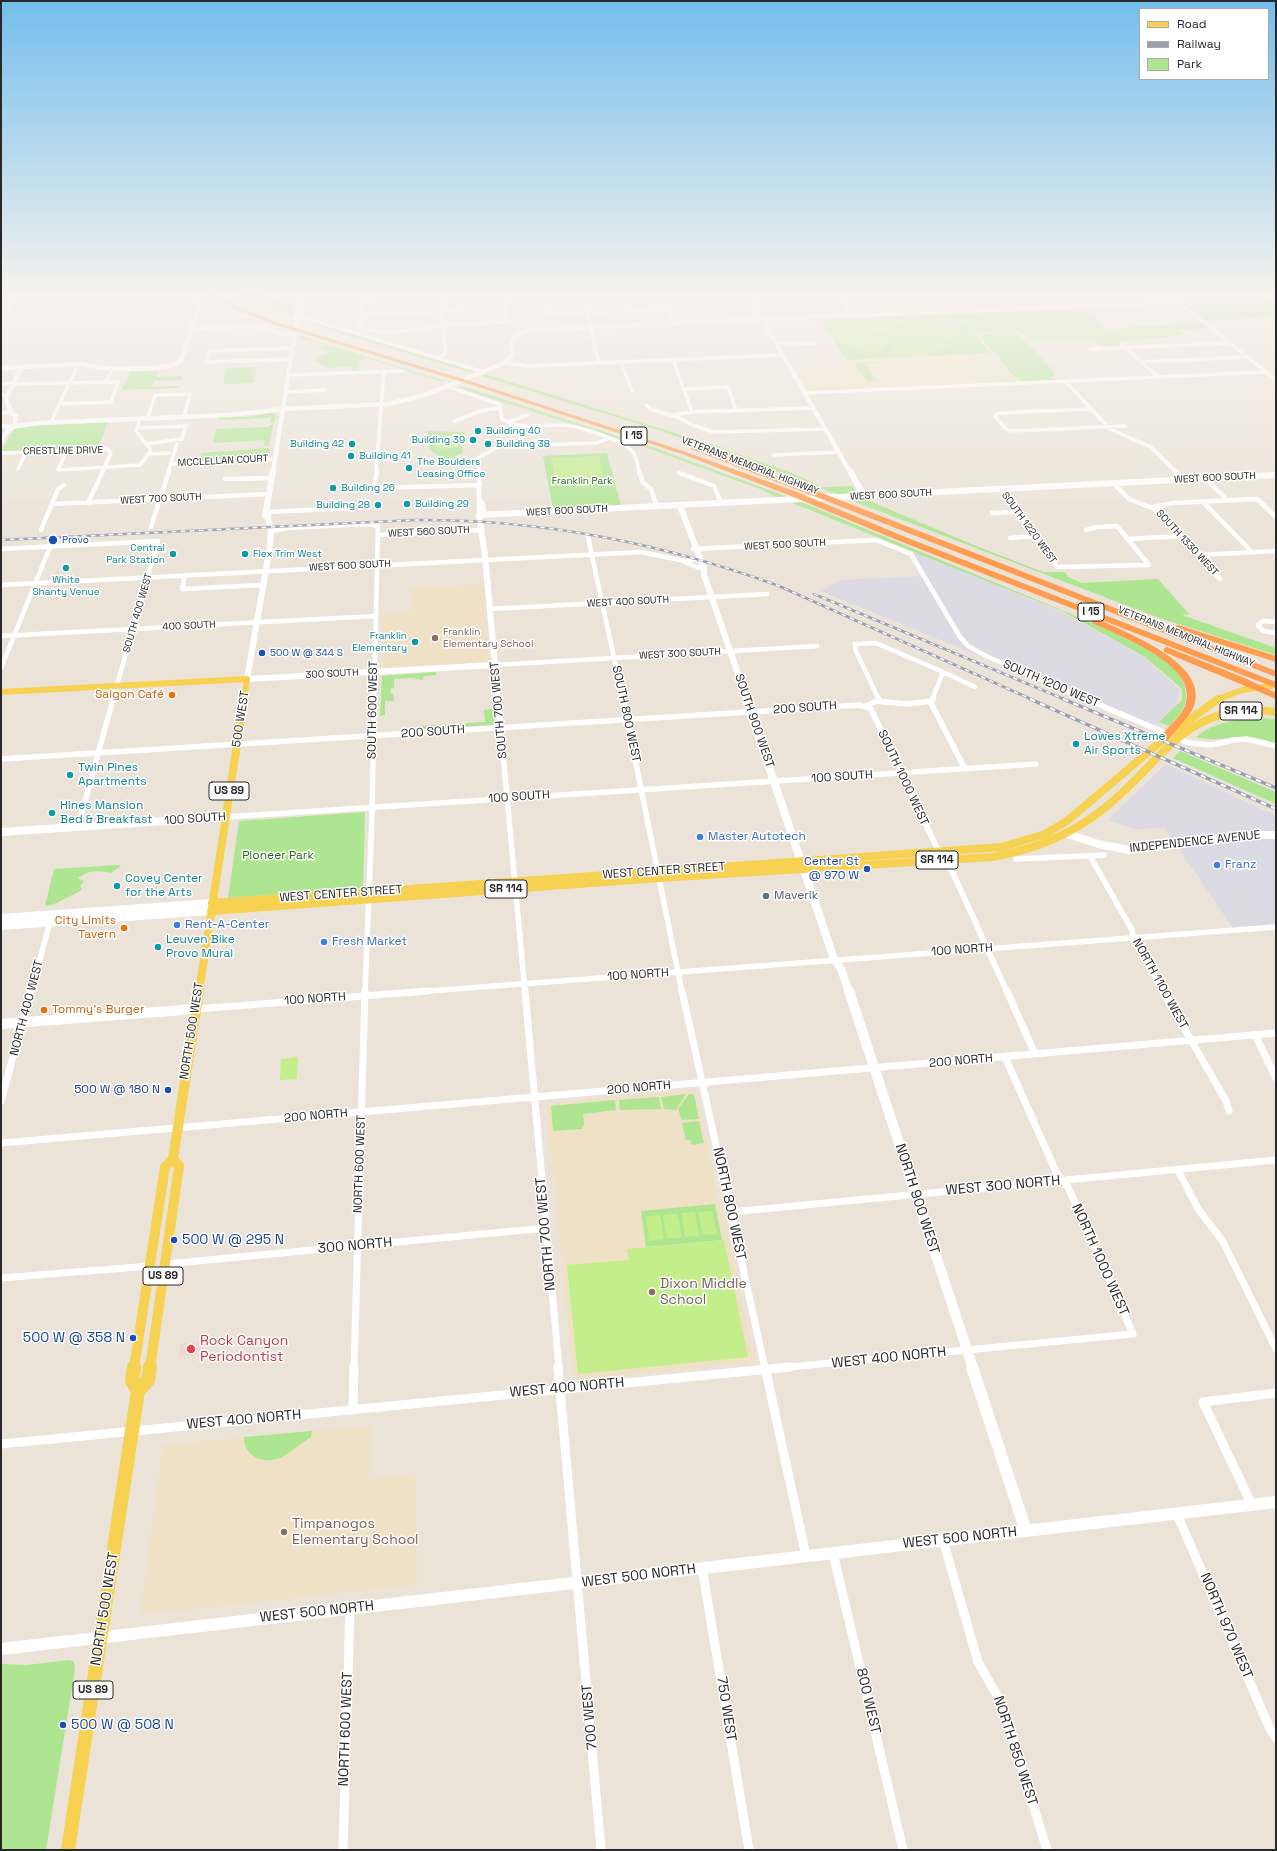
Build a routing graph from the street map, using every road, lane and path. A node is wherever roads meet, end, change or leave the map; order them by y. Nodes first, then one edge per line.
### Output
1 (14, 380) edge
2 (70, 380) edge
3 (288, 380) edge
4 (383, 380) edge
5 (461, 380) edge
6 (466, 380) edge
7 (487, 380) edge
8 (628, 380) edge
9 (680, 380) edge
10 (797, 380) edge
11 (1103, 380) edge
12 (106, 382) joint
13 (1066, 382) junction
14 (1, 384) edge
15 (68, 384) junction
16 (12, 385) junction
17 (447, 386) junction
18 (683, 389) junction
19 (326, 390) dead end
20 (632, 391) dead end
21 (286, 392) junction
22 (804, 393) junction
23 (1, 395) edge
24 (7, 395) junction
25 (59, 404) junction
26 (381, 405) junction
27 (646, 406) dead end
28 (500, 408) junction
29 (813, 408) junction
30 (283, 409) junction
31 (1091, 409) junction
32 (736, 410) junction
33 (692, 412) junction
34 (1, 413) edge
35 (12, 413) junction
36 (528, 415) dead end
37 (671, 415) junction
38 (184, 416) junction
39 (148, 417) junction
40 (140, 418) junction
41 (454, 421) dead end
42 (51, 422) junction
43 (507, 422) junction
44 (5, 424) edge
45 (15, 424) junction
46 (622, 425) dead end
47 (1125, 426) dead end
48 (1108, 427) junction
49 (137, 428) junction
50 (825, 429) junction
51 (5, 434) junction
52 (512, 438) dead end
53 (609, 438) junction
54 (664, 438) dead end
55 (508, 440) junction
56 (1, 442) edge
57 (102, 444) dead end
58 (146, 444) junction
59 (177, 444) dead end
60 (105, 449) junction
61 (67, 450) junction
62 (26, 452) junction
63 (839, 452) junction
64 (1, 453) edge
65 (148, 454) junction
66 (169, 454) dead end
67 (774, 455) dead end
68 (275, 459) junction
69 (171, 464) junction
70 (103, 467) junction
71 (18, 469) dead end
72 (679, 473) dead end
73 (1276, 475) edge
74 (272, 478) junction
75 (1205, 478) junction
76 (226, 479) dead end
77 (1183, 479) junction
78 (1113, 483) junction
79 (64, 485) dead end
80 (480, 485) junction
81 (1001, 489) junction
82 (270, 494) junction
83 (864, 496) junction
84 (159, 499) junction
85 (1227, 500) junction
86 (1203, 502) junction
87 (88, 503) junction
88 (52, 504) junction
89 (721, 504) junction
90 (680, 506) junction
91 (657, 507) junction
92 (1153, 507) junction
93 (351, 508) dead end
94 (267, 512) junction
95 (1017, 512) junction
96 (992, 513) dead end
97 (482, 515) junction
98 (1276, 517) edge
99 (151, 527) dead end
100 (41, 530) dead end
101 (1086, 530) dead end
102 (270, 533) junction
103 (482, 533) junction
104 (378, 535) junction
105 (1035, 536) junction
106 (1181, 536) junction
107 (588, 537) dead end
108 (1010, 538) dead end
109 (1127, 539) junction
110 (876, 540) joint
111 (905, 540) junction
112 (50, 547) junction
113 (1, 549) edge
114 (695, 549) junction
115 (1276, 551) edge
116 (1252, 552) junction
117 (592, 554) junction
118 (1199, 555) junction
119 (672, 558) junction
120 (697, 559) junction
121 (485, 560) junction
122 (378, 565) junction
123 (265, 571) junction
124 (702, 572) junction
125 (185, 575) junction
126 (148, 577) junction
127 (1220, 579) dead end
128 (36, 583) junction
129 (1, 585) edge
130 (262, 585) junction
131 (1066, 592) junction
132 (767, 594) dead end
133 (712, 597) junction
134 (602, 603) junction
135 (490, 609) junction
136 (376, 616) junction
137 (1095, 621) junction
138 (256, 622) junction
139 (1276, 622) edge
140 (133, 629) junction
141 (1276, 633) edge
142 (1, 636) edge
143 (14, 636) junction
144 (818, 646) dead end
145 (730, 651) junction
146 (614, 658) junction
147 (1276, 659) edge
148 (495, 665) junction
149 (1, 668) edge
150 (374, 672) junction
151 (943, 672) junction
152 (1276, 674) edge
153 (247, 679) junction
154 (1276, 685) edge
155 (117, 687) junction
156 (975, 687) dead end
157 (1, 692) edge
158 (1, 696) edge
159 (1276, 696) edge
160 (880, 701) junction
161 (932, 701) junction
162 (866, 706) junction
163 (750, 712) junction
164 (1276, 712) edge
165 (627, 720) junction
166 (1178, 725) junction
167 (501, 727) junction
168 (372, 735) junction
169 (1164, 738) joint
170 (237, 744) junction
171 (1276, 746) edge
172 (98, 752) junction
173 (1, 758) edge
174 (1036, 764) dead end
175 (1136, 764) junction
176 (965, 769) junction
177 (902, 773) junction
178 (775, 781) junction
179 (642, 790) junction
180 (507, 798) junction
181 (372, 808) junction
182 (225, 817) junction
183 (78, 827) junction
184 (1, 832) edge
185 (1068, 834) junction
186 (1276, 835) edge
187 (998, 848) junction
188 (938, 852) junction
189 (1090, 856) junction
190 (1104, 856) dead end
191 (1016, 859) dead end
192 (948, 860) junction
193 (801, 864) junction
194 (659, 874) junction
195 (515, 884) junction
196 (368, 895) junction
197 (211, 907) junction
198 (53, 914) junction
199 (1, 918) edge
200 (50, 923) junction
201 (1, 926) edge
202 (1276, 927) edge
203 (1133, 938) junction
204 (987, 948) junction
205 (834, 960) junction
206 (678, 972) junction
207 (525, 984) junction
208 (365, 996) junction
209 (196, 1009) junction
210 (24, 1023) junction
211 (1, 1024) edge
212 (1276, 1034) edge
213 (1255, 1035) junction
214 (1192, 1041) junction
215 (1035, 1054) junction
216 (1005, 1057) junction
217 (874, 1068) junction
218 (1276, 1078) edge
219 (702, 1083) junction
220 (535, 1097) junction
221 (1, 1101) edge
222 (1229, 1111) dead end
223 (362, 1112) junction
224 (178, 1128) junction
225 (1, 1143) edge
226 (173, 1159) junction
227 (1276, 1160) edge
228 (1178, 1170) junction
229 (1063, 1181) junction
230 (916, 1194) junction
231 (731, 1212) junction
232 (546, 1228) junction
233 (358, 1246) junction
234 (165, 1264) junction
235 (150, 1266) junction
236 (1, 1278) edge
237 (1133, 1334) joint
238 (1276, 1349) edge
239 (967, 1350) junction
240 (764, 1370) junction
241 (560, 1389) junction
242 (138, 1391) junction
243 (1276, 1394) edge
244 (353, 1410) junction
245 (132, 1430) junction
246 (1, 1444) edge
247 (1276, 1502) edge
248 (1252, 1505) junction
249 (1177, 1514) junction
250 (1026, 1531) junction
251 (943, 1540) junction
252 (833, 1553) junction
253 (806, 1556) junction
254 (702, 1567) junction
255 (578, 1584) junction
256 (350, 1608) junction
257 (101, 1637) junction
258 (1, 1649) edge
259 (1276, 1738) edge
260 (68, 1850) edge
261 (343, 1850) edge
262 (601, 1850) edge
263 (749, 1850) edge
264 (903, 1850) edge
265 (1047, 1850) edge

1 - 16 street
2 - 15 street
3 - 21 street
4 - 26 street
5 - 111 highway, VETERANS MEMORIAL HIGHWAY / I 15
6 - 17 street
7 - 46 highway, VETERANS MEMORIAL HIGHWAY / I 15
8 - 20 street
9 - 18 street
10 - 22 street
11 - 13 street
12 - 15 street
12 - 25 street
13 - 22 street
13 - 31 street
14 - 16 street
15 - 16 street
15 - 25 street
16 - 24 street
17 - 26 street
17 - 28 street
18 - 32 street
18 - 33 street
19 - 21 street
21 - 30 street
22 - 29 street
23 - 24 street
24 - 35 street
25 - 42 street
26 - 30 street
26 - 80 street
27 - 37 street
28 - 41 street
28 - 43 street
29 - 32 street
29 - 50 street
30 - 38 street
30 - 68 street
31 - 48 street
31 - 48 street
32 - 33 street
33 - 37 street
34 - 35 street
35 - 44 street
35 - 45 street
36 - 43 street
37 - 50 street
38 - 39 street
38 - 39 street
39 - 40 street
40 - 42 street
40 - 49 street
42 - 45 street
43 - 53 street
44 - 45 street
44 - 51 street
45 - 51 street
47 - 48 street
48 - 77 street
49 - 58 street
49 - 58 street
50 - 63 street
51 - 56 street
52 - 55 street
53 - 55 street
53 - 91 street
54 - 131 highway, VETERANS MEMORIAL HIGHWAY / I 15
55 - 80 street, SOUTH 700 WEST
57 - 60 street
58 - 65 street
59 - 69 street
60 - 61 street, CRESTLINE DRIVE
60 - 70 street, CRESTLINE DRIVE
61 - 62 street, CRESTLINE DRIVE
61 - 70 street
62 - 64 street, CRESTLINE DRIVE
62 - 71 street
63 - 67 street
63 - 83 street
65 - 66 street
65 - 70 street, CRESTLINE DRIVE
68 - 69 street, MCCLELLAN COURT
68 - 74 street
69 - 84 street
70 - 87 street
72 - 89 street
73 - 75 street, WEST 600 SOUTH
74 - 76 street
74 - 82 street
75 - 77 street, WEST 600 SOUTH
75 - 85 street
77 - 78 street, WEST 600 SOUTH
78 - 81 street, WEST 600 SOUTH
78 - 92 street, SOUTH 1330 WEST
79 - 88 street
80 - 97 street, SOUTH 700 WEST
81 - 83 street, WEST 600 SOUTH
81 - 95 street, SOUTH 1220 WEST
82 - 84 street, WEST 700 SOUTH
82 - 94 street
83 - 89 street, WEST 600 SOUTH
84 - 87 street, WEST 700 SOUTH
84 - 99 street
85 - 86 street
85 - 98 street
86 - 92 street
86 - 116 street
87 - 88 street, WEST 700 SOUTH
88 - 100 street
89 - 90 street, WEST 600 SOUTH
90 - 91 street, WEST 600 SOUTH
90 - 114 street, SOUTH 900 WEST
91 - 97 street, WEST 600 SOUTH
92 - 106 street, SOUTH 1330 WEST
93 - 94 street
94 - 102 street
95 - 96 street
95 - 105 street, SOUTH 1220 WEST
97 - 103 street, SOUTH 700 WEST
101 - 109 street
102 - 104 street, SOUTH 600 WEST
102 - 123 street, 500 WEST
103 - 104 street, WEST 560 SOUTH
103 - 121 street, SOUTH 700 WEST
104 - 122 street, SOUTH 600 WEST
105 - 108 street
105 - 109 street, SOUTH 1220 WEST
106 - 109 street
106 - 118 street, SOUTH 1330 WEST
107 - 117 street
110 - 114 street, WEST 500 SOUTH
110 - 171 street, SOUTH 1200 WEST
111 - 137 highway
111 - 154 highway, VETERANS MEMORIAL HIGHWAY / I 15
112 - 113 street
112 - 126 street, SOUTH 400 WEST
112 - 128 street
114 - 120 street, SOUTH 900 WEST
114 - 124 street, SOUTH 900 WEST
115 - 116 street
116 - 118 street
117 - 119 street, WEST 500 SOUTH
117 - 121 street, WEST 500 SOUTH
117 - 134 street, SOUTH 800 WEST
118 - 127 street, SOUTH 1330 WEST
119 - 120 street, WEST 500 SOUTH
119 - 124 street
120 - 124 street, SOUTH 900 WEST
121 - 122 street, WEST 500 SOUTH
121 - 135 street, SOUTH 700 WEST
122 - 123 street, WEST 500 SOUTH
122 - 136 street, SOUTH 600 WEST
123 - 125 street, WEST 500 SOUTH
123 - 130 street, 500 WEST
124 - 133 street, SOUTH 900 WEST
125 - 126 street, WEST 500 SOUTH
125 - 130 street
126 - 128 street, WEST 500 SOUTH
126 - 140 street, SOUTH 400 WEST
128 - 129 street, WEST 500 SOUTH
128 - 143 street
130 - 138 street, 500 WEST
131 - 147 highway
131 - 152 highway, VETERANS MEMORIAL HIGHWAY / I 15
132 - 133 street, WEST 400 SOUTH
133 - 134 street, WEST 400 SOUTH
133 - 145 street, SOUTH 900 WEST
134 - 135 street, WEST 400 SOUTH
134 - 146 street, SOUTH 800 WEST
135 - 148 street, SOUTH 700 WEST
136 - 138 street, 400 SOUTH
136 - 150 street, SOUTH 600 WEST
137 - 159 highway
137 - 166 highway
138 - 140 street, 400 SOUTH
138 - 153 street, 500 WEST
139 - 141 street
140 - 143 street, 400 SOUTH
140 - 155 street, SOUTH 400 WEST
142 - 143 street, 400 SOUTH
143 - 149 street
144 - 145 street, WEST 300 SOUTH
145 - 146 street, WEST 300 SOUTH
145 - 163 street, SOUTH 900 WEST
146 - 148 street, WEST 300 SOUTH
146 - 165 street, SOUTH 800 WEST
148 - 150 street, 300 SOUTH
148 - 167 street, SOUTH 700 WEST
150 - 153 street, 300 SOUTH
150 - 168 street, SOUTH 600 WEST
151 - 156 street
151 - 160 street
151 - 161 street
153 - 155 main road, 300 SOUTH
153 - 170 main road, 500 WEST / US 89
154 - 166 main road, SR 114
155 - 157 main road, 300 SOUTH
155 - 158 main road, 300 SOUTH
155 - 172 street, SOUTH 400 WEST
160 - 161 street
160 - 162 street, 200 SOUTH
161 - 176 street
162 - 163 street, 200 SOUTH
162 - 177 street, SOUTH 1000 WEST
163 - 165 street, 200 SOUTH
163 - 178 street, SOUTH 900 WEST
164 - 185 main road, WEST CENTER STREET / SR 114
165 - 167 street, 200 SOUTH
165 - 179 street, SOUTH 800 WEST
166 - 169 highway
167 - 168 street, 200 SOUTH
167 - 180 street, SOUTH 700 WEST
168 - 170 street, 200 SOUTH
168 - 181 street, SOUTH 600 WEST
169 - 175 main road, WEST CENTER STREET / SR 114
170 - 172 street, 200 SOUTH
170 - 182 main road, 500 WEST / US 89
172 - 173 street, 200 SOUTH
172 - 183 street, SOUTH 400 WEST
174 - 176 street, 100 SOUTH
175 - 185 main road
175 - 187 main road, WEST CENTER STREET / SR 114
176 - 177 street, 100 SOUTH
177 - 178 street, 100 SOUTH
177 - 188 street, SOUTH 1000 WEST
178 - 179 street, 100 SOUTH
178 - 193 street, SOUTH 900 WEST
179 - 180 street, 100 SOUTH
179 - 194 street, SOUTH 800 WEST
180 - 181 street, 100 SOUTH
180 - 195 street, SOUTH 700 WEST
181 - 182 street, 100 SOUTH
181 - 196 street, SOUTH 600 WEST
182 - 183 street, 100 SOUTH
182 - 197 main road, 500 WEST / US 89
183 - 184 street, 100 SOUTH
185 - 186 street, INDEPENDENCE AVENUE
185 - 187 main road
185 - 192 main road, WEST CENTER STREET / SR 114
187 - 188 main road, WEST CENTER STREET / SR 114
188 - 193 main road, WEST CENTER STREET / SR 114
189 - 190 street
189 - 191 street
189 - 203 street, NORTH 1100 WEST
192 - 193 main road, WEST CENTER STREET / SR 114
192 - 204 street
193 - 194 main road, WEST CENTER STREET / SR 114
193 - 205 street, NORTH 900 WEST
194 - 195 main road, WEST CENTER STREET / SR 114
194 - 206 street, NORTH 800 WEST
195 - 196 main road, WEST CENTER STREET / SR 114
195 - 207 street, NORTH 700 WEST
196 - 197 main road, WEST CENTER STREET / SR 114
196 - 208 street, NORTH 600 WEST
197 - 198 street, WEST CENTER STREET
197 - 200 street, WEST CENTER STREET
197 - 209 main road, NORTH 500 WEST / US 89
198 - 199 street, WEST CENTER STREET
198 - 200 street, NORTH 400 WEST
200 - 201 street, WEST CENTER STREET
200 - 210 street, NORTH 400 WEST
202 - 203 street, 100 NORTH
203 - 204 street, 100 NORTH
203 - 214 street, NORTH 1100 WEST
204 - 205 street, 100 NORTH
204 - 215 street
205 - 206 street, 100 NORTH
205 - 217 street, NORTH 900 WEST
206 - 207 street, 100 NORTH
206 - 219 street, NORTH 800 WEST
207 - 208 street, 100 NORTH
207 - 220 street, NORTH 700 WEST
208 - 209 street, 100 NORTH
208 - 223 street, NORTH 600 WEST
209 - 210 street, 100 NORTH
209 - 224 main road, NORTH 500 WEST / US 89
210 - 211 street, 100 NORTH
210 - 221 street, NORTH 400 WEST
212 - 213 street, 200 NORTH
213 - 214 street, 200 NORTH
213 - 218 street
214 - 215 street, 200 NORTH
214 - 222 street, NORTH 1100 WEST
215 - 216 street, 200 NORTH
216 - 217 street, 200 NORTH
216 - 229 street, NORTH 1000 WEST
217 - 219 street, 200 NORTH
217 - 230 street, NORTH 900 WEST
219 - 220 street, 200 NORTH
219 - 231 street, NORTH 800 WEST
220 - 223 street, 200 NORTH
220 - 232 street, NORTH 700 WEST
223 - 224 street, 200 NORTH
223 - 233 street, NORTH 600 WEST
224 - 225 street, 200 NORTH
224 - 226 main road, NORTH 500 WEST / US 89
226 - 234 main road, NORTH 500 WEST / US 89
226 - 235 main road, NORTH 500 WEST / US 89
227 - 228 street, WEST 300 NORTH
228 - 229 street, WEST 300 NORTH
228 - 238 street
229 - 230 street, WEST 300 NORTH
229 - 237 street, NORTH 1000 WEST
230 - 231 street, WEST 300 NORTH
230 - 239 street, NORTH 900 WEST
231 - 240 street, NORTH 800 WEST
232 - 233 street, 300 NORTH
232 - 241 street, NORTH 700 WEST
233 - 234 street, 300 NORTH
233 - 244 street, NORTH 600 WEST
234 - 242 main road, NORTH 500 WEST / US 89
235 - 236 street
235 - 242 main road, NORTH 500 WEST / US 89
237 - 239 street, WEST 400 NORTH
239 - 240 street, WEST 400 NORTH
239 - 250 street, NORTH 900 WEST
240 - 241 street, WEST 400 NORTH
240 - 253 street, NORTH 800 WEST
241 - 244 street, WEST 400 NORTH
241 - 255 street, NORTH 700 WEST
242 - 245 main road, NORTH 500 WEST / US 89
243 - 248 street
244 - 245 street, WEST 400 NORTH
245 - 246 street, WEST 400 NORTH
245 - 257 main road, NORTH 500 WEST / US 89
247 - 248 street, WEST 500 NORTH
248 - 249 street, WEST 500 NORTH
249 - 250 street, WEST 500 NORTH
249 - 259 street, NORTH 970 WEST
250 - 251 street, WEST 500 NORTH
251 - 252 street, WEST 500 NORTH
251 - 265 street, NORTH 850 WEST
252 - 253 street, WEST 500 NORTH
252 - 264 street, 800 WEST
253 - 254 street, WEST 500 NORTH
254 - 255 street, WEST 500 NORTH
254 - 263 street, 750 WEST
255 - 256 street, WEST 500 NORTH
255 - 262 street, 700 WEST
256 - 257 street, WEST 500 NORTH
256 - 261 street, NORTH 600 WEST
257 - 258 street, WEST 500 NORTH
257 - 260 main road, NORTH 500 WEST / US 89

